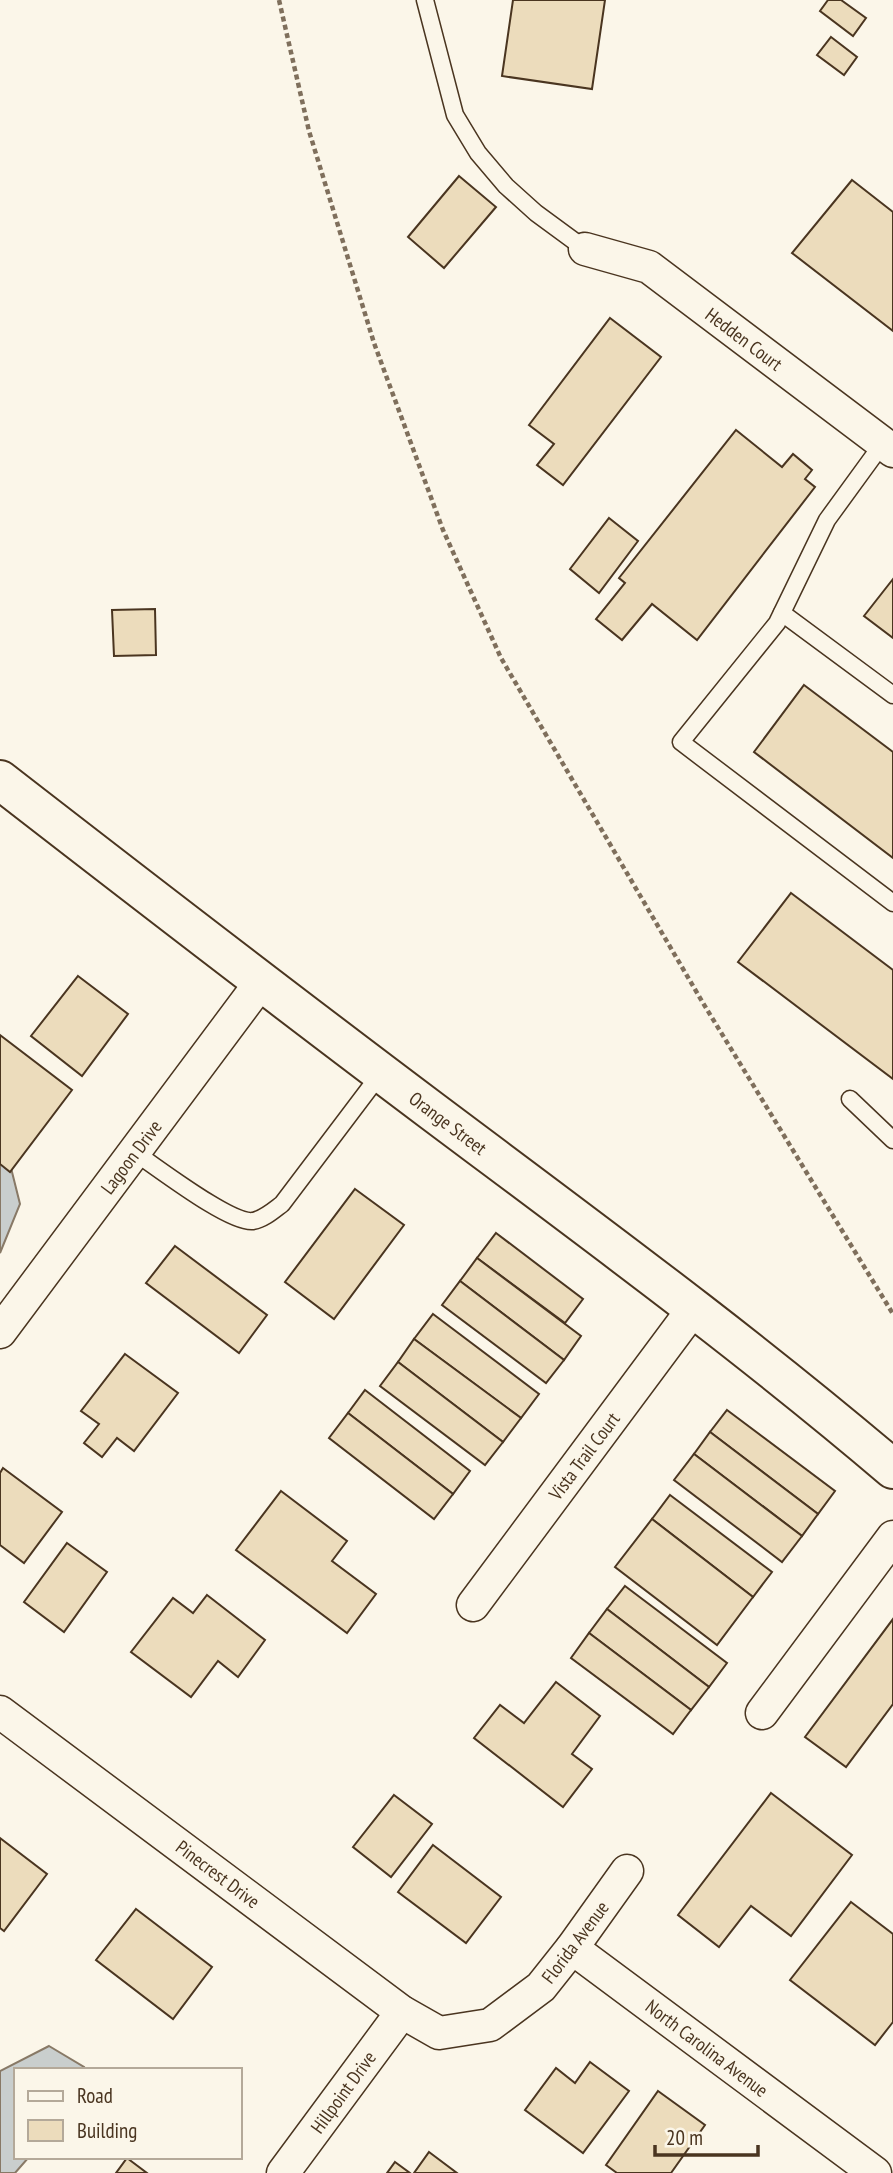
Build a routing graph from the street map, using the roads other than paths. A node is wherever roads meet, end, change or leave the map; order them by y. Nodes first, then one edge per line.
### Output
1 (425, 0) edge
2 (585, 249) joint
3 (888, 447) edge
4 (782, 613) junction
5 (893, 695) edge
6 (0, 780) edge
7 (893, 903) edge
8 (261, 982) junction
9 (381, 1073) junction
10 (850, 1099) dead end
11 (893, 1139) edge
12 (134, 1152) junction
13 (694, 1308) junction
14 (0, 1332) edge
15 (893, 1469) edge
16 (893, 1537) edge
17 (473, 1605) dead end
18 (0, 1713) edge
19 (762, 1713) dead end
20 (627, 1871) dead end
21 (572, 1948) junction
22 (402, 2011) junction
23 (439, 2033) joint
24 (284, 2173) edge
25 (875, 2173) edge

1 - 2 lane
2 - 3 street, Hedden Court
3 - 4 lane
4 - 5 lane
4 - 7 lane
6 - 8 street, Orange Street
8 - 9 street, Orange Street
8 - 12 street, Lagoon Drive
9 - 12 lane
9 - 13 street, Orange Street
10 - 11 lane
12 - 14 street, Lagoon Drive
13 - 15 street, Orange Street
13 - 17 street, Vista Trail Court
16 - 19 street
18 - 22 street, Pinecrest Drive
20 - 21 street, Florida Avenue
21 - 23 street, Florida Avenue
21 - 25 street, North Carolina Avenue
22 - 23 street, Pinecrest Drive
22 - 24 street, Hillpoint Drive

